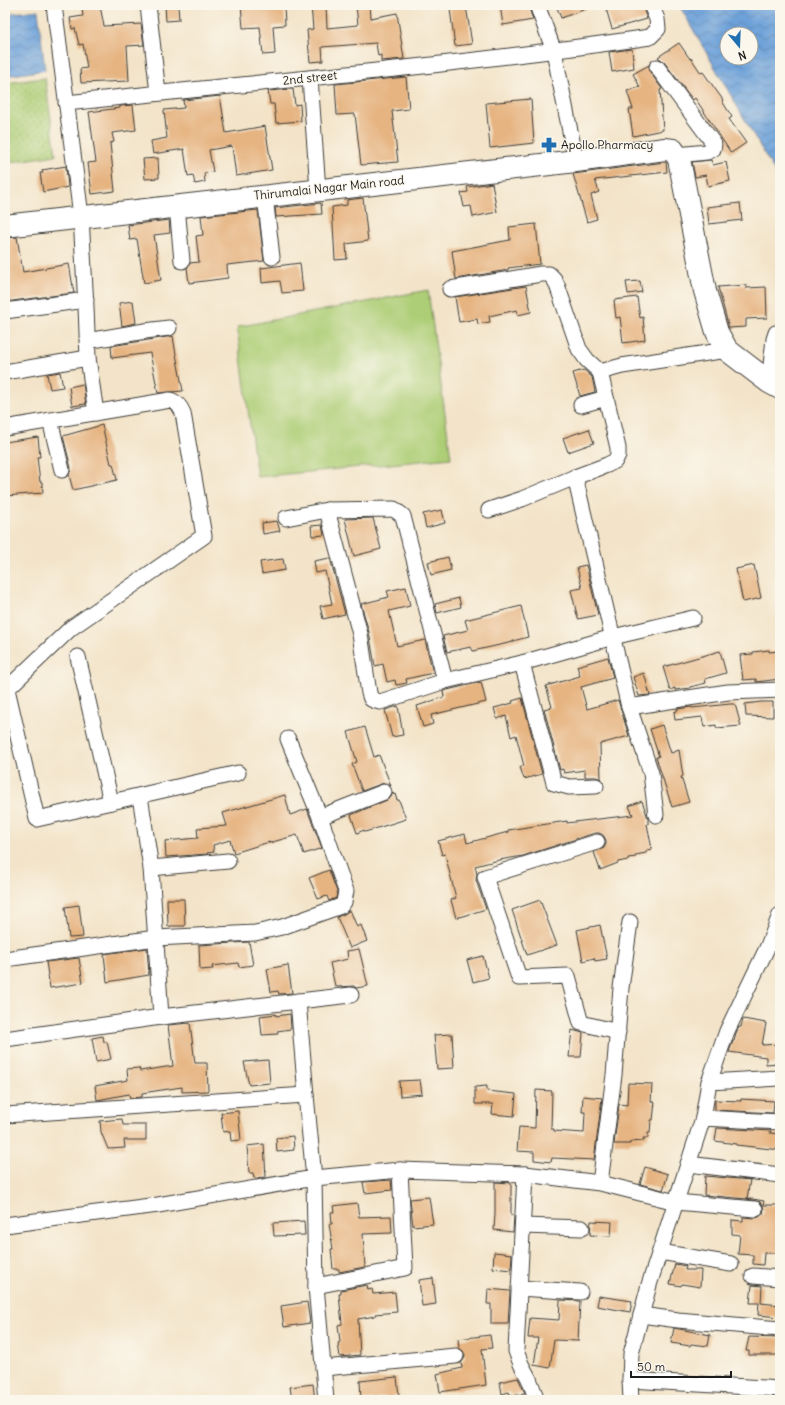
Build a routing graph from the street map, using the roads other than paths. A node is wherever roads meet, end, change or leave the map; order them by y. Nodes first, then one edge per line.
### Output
1 (54, 5) edge
2 (148, 5) edge
3 (537, 5) edge
4 (651, 5) edge
5 (554, 51) junction
6 (657, 67) dead end
7 (310, 78) junction
8 (158, 93) junction
9 (66, 103) junction
10 (677, 155) junction
11 (576, 161) junction
12 (318, 190) junction
13 (265, 196) junction
14 (177, 206) junction
15 (81, 216) junction
16 (5, 226) edge
17 (272, 257) dead end
18 (182, 260) dead end
19 (450, 289) dead end
20 (85, 295) junction
21 (5, 312) edge
22 (169, 328) dead end
23 (780, 332) edge
24 (87, 341) junction
25 (727, 350) junction
26 (88, 358) junction
27 (5, 372) edge
28 (600, 372) junction
29 (774, 385) edge
30 (606, 398) junction
31 (581, 405) dead end
32 (96, 413) junction
33 (50, 420) junction
34 (5, 428) edge
35 (62, 470) dead end
36 (575, 477) junction
37 (327, 510) junction
38 (489, 510) dead end
39 (286, 518) dead end
40 (692, 618) dead end
41 (613, 637) junction
42 (78, 657) dead end
43 (522, 663) junction
44 (445, 681) junction
45 (780, 690) edge
46 (630, 708) junction
47 (288, 739) dead end
48 (238, 773) dead end
49 (596, 786) dead end
50 (384, 792) dead end
51 (140, 796) junction
52 (111, 802) junction
53 (656, 815) dead end
54 (320, 817) junction
55 (597, 842) dead end
56 (228, 861) dead end
57 (151, 868) junction
58 (780, 915) edge
59 (630, 922) dead end
60 (156, 938) junction
61 (5, 959) edge
62 (352, 995) dead end
63 (298, 1001) junction
64 (161, 1016) junction
65 (618, 1032) junction
66 (5, 1039) edge
67 (780, 1078) edge
68 (709, 1082) junction
69 (306, 1095) junction
70 (5, 1115) edge
71 (703, 1118) junction
72 (780, 1122) edge
73 (688, 1164) junction
74 (400, 1170) junction
75 (525, 1174) junction
76 (780, 1175) edge
77 (314, 1178) junction
78 (600, 1183) junction
79 (676, 1202) junction
80 (755, 1209) dead end
81 (5, 1225) edge
82 (523, 1226) junction
83 (582, 1228) dead end
84 (660, 1252) junction
85 (731, 1264) dead end
86 (753, 1276) dead end
87 (780, 1278) edge
88 (316, 1286) junction
89 (519, 1288) junction
90 (580, 1292) dead end
91 (641, 1315) junction
92 (780, 1329) edge
93 (456, 1356) dead end
94 (323, 1368) junction
95 (630, 1380) junction
96 (780, 1390) edge
97 (326, 1400) edge
98 (536, 1400) edge
99 (631, 1400) edge

1 - 9 street
2 - 8 street
3 - 5 street
4 - 5 street, 2nd street
5 - 7 street, 2nd street
5 - 11 street
6 - 10 street
7 - 8 street, 2nd street
7 - 12 street
8 - 9 street, 2nd street
9 - 15 street
10 - 11 street, Thirumalai Nagar Main road
10 - 25 street
11 - 12 street, Thirumalai Nagar Main road
12 - 13 street, Thirumalai Nagar Main road
13 - 14 street, Thirumalai Nagar Main road
13 - 17 street
14 - 15 street, Thirumalai Nagar Main road
14 - 18 street
15 - 16 street, Thirumalai Nagar Main road
15 - 20 street
19 - 28 street
20 - 21 street
20 - 24 street
22 - 24 street
23 - 29 street
24 - 26 street
25 - 28 street
25 - 29 street
26 - 27 street
26 - 32 street
28 - 30 street
30 - 31 street
30 - 36 street
32 - 33 street
32 - 52 street
33 - 34 street
33 - 35 street
36 - 38 street
36 - 41 street
37 - 39 street
37 - 44 street
37 - 44 street
40 - 41 street
41 - 43 street
41 - 46 street
42 - 52 street
43 - 44 street
43 - 49 street
45 - 46 street
46 - 53 street
47 - 54 street
48 - 51 street
50 - 54 street
51 - 52 street
51 - 57 street
54 - 60 street
55 - 65 street
56 - 57 street
57 - 60 street
58 - 68 street
59 - 65 street
60 - 61 street
60 - 64 street
62 - 63 street
63 - 64 street
63 - 69 street
64 - 66 street
65 - 78 street
67 - 68 street
68 - 71 street
69 - 70 street
69 - 77 street
71 - 72 street
71 - 73 street
73 - 76 street
73 - 79 street
74 - 75 street
74 - 77 street
74 - 88 street
75 - 78 street
75 - 82 street
77 - 81 street
77 - 88 street
78 - 79 street
79 - 80 street
79 - 84 street
82 - 83 street
82 - 89 street
84 - 85 street
84 - 91 street
86 - 87 street
88 - 94 street
89 - 90 street
89 - 98 street
91 - 92 street
91 - 95 street
93 - 94 street
94 - 97 street
95 - 96 street
95 - 99 street

